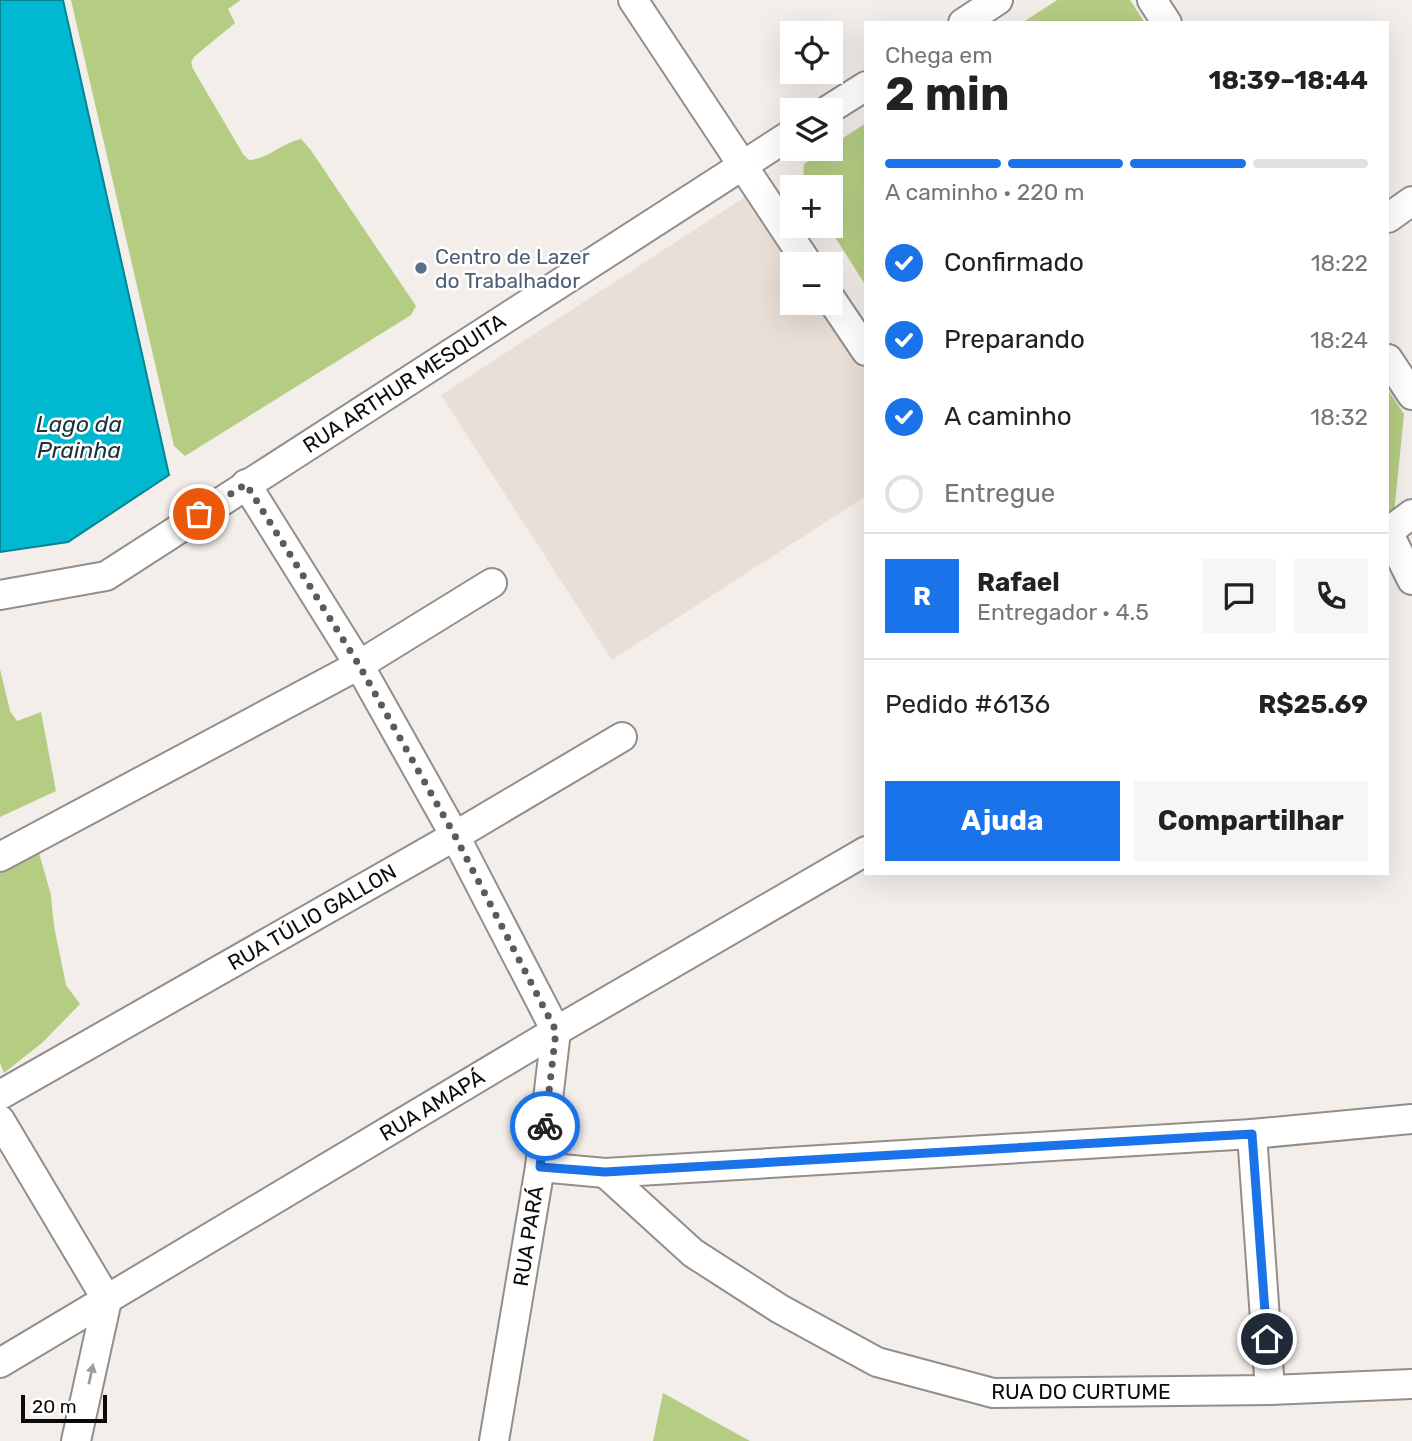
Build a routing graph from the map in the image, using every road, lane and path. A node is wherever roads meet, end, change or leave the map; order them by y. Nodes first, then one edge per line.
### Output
1 (633, 0) edge
2 (998, 0) edge
3 (1152, 0) edge
4 (966, 21) edge
5 (1166, 21) edge
6 (864, 87) edge
7 (843, 101) edge
8 (780, 141) edge
9 (742, 166) junction
10 (1412, 201) edge
11 (1389, 217) edge
12 (800, 252) edge
13 (842, 315) edge
14 (864, 348) edge
15 (1389, 360) edge
16 (1412, 395) edge
17 (246, 484) junction
18 (1412, 514) edge
19 (1389, 531) edge
20 (1389, 534) edge
21 (1412, 580) edge
22 (492, 583) dead end
23 (0, 595) edge
24 (359, 665) junction
25 (622, 737) dead end
26 (455, 836) junction
27 (864, 852) edge
28 (0, 857) edge
29 (556, 1031) junction
30 (0, 1095) edge
31 (1412, 1119) edge
32 (1252, 1134) junction
33 (4, 1136) edge
34 (540, 1167) junction
35 (605, 1172) junction
36 (107, 1300) junction
37 (0, 1363) edge
38 (1412, 1384) edge
39 (1270, 1390) junction
40 (76, 1441) edge
41 (495, 1441) edge

1 - 9 street
2 - 4 street
3 - 5 street
6 - 7 street
8 - 9 street, RUA ARTHUR MESQUITA
9 - 12 street
9 - 17 street, RUA ARTHUR MESQUITA
10 - 11 street
13 - 14 street
15 - 16 street
17 - 23 street, RUA ARTHUR MESQUITA
17 - 24 street
18 - 19 street
20 - 21 street
22 - 24 street
24 - 26 street
24 - 28 street
25 - 26 street, RUA TÚLIO GALLON
26 - 29 street
26 - 30 street, RUA TÚLIO GALLON
27 - 29 street, RUA AMAPÁ
29 - 34 street, RUA PARÁ
29 - 36 street, RUA AMAPÁ
31 - 32 street
32 - 35 street
32 - 39 street
33 - 36 street
34 - 35 street
34 - 41 street, RUA PARÁ
35 - 39 street, RUA DO CURTUME
36 - 37 street, RUA AMAPÁ
40 -> 36 street
38 - 39 street, RUA DO CURTUME

